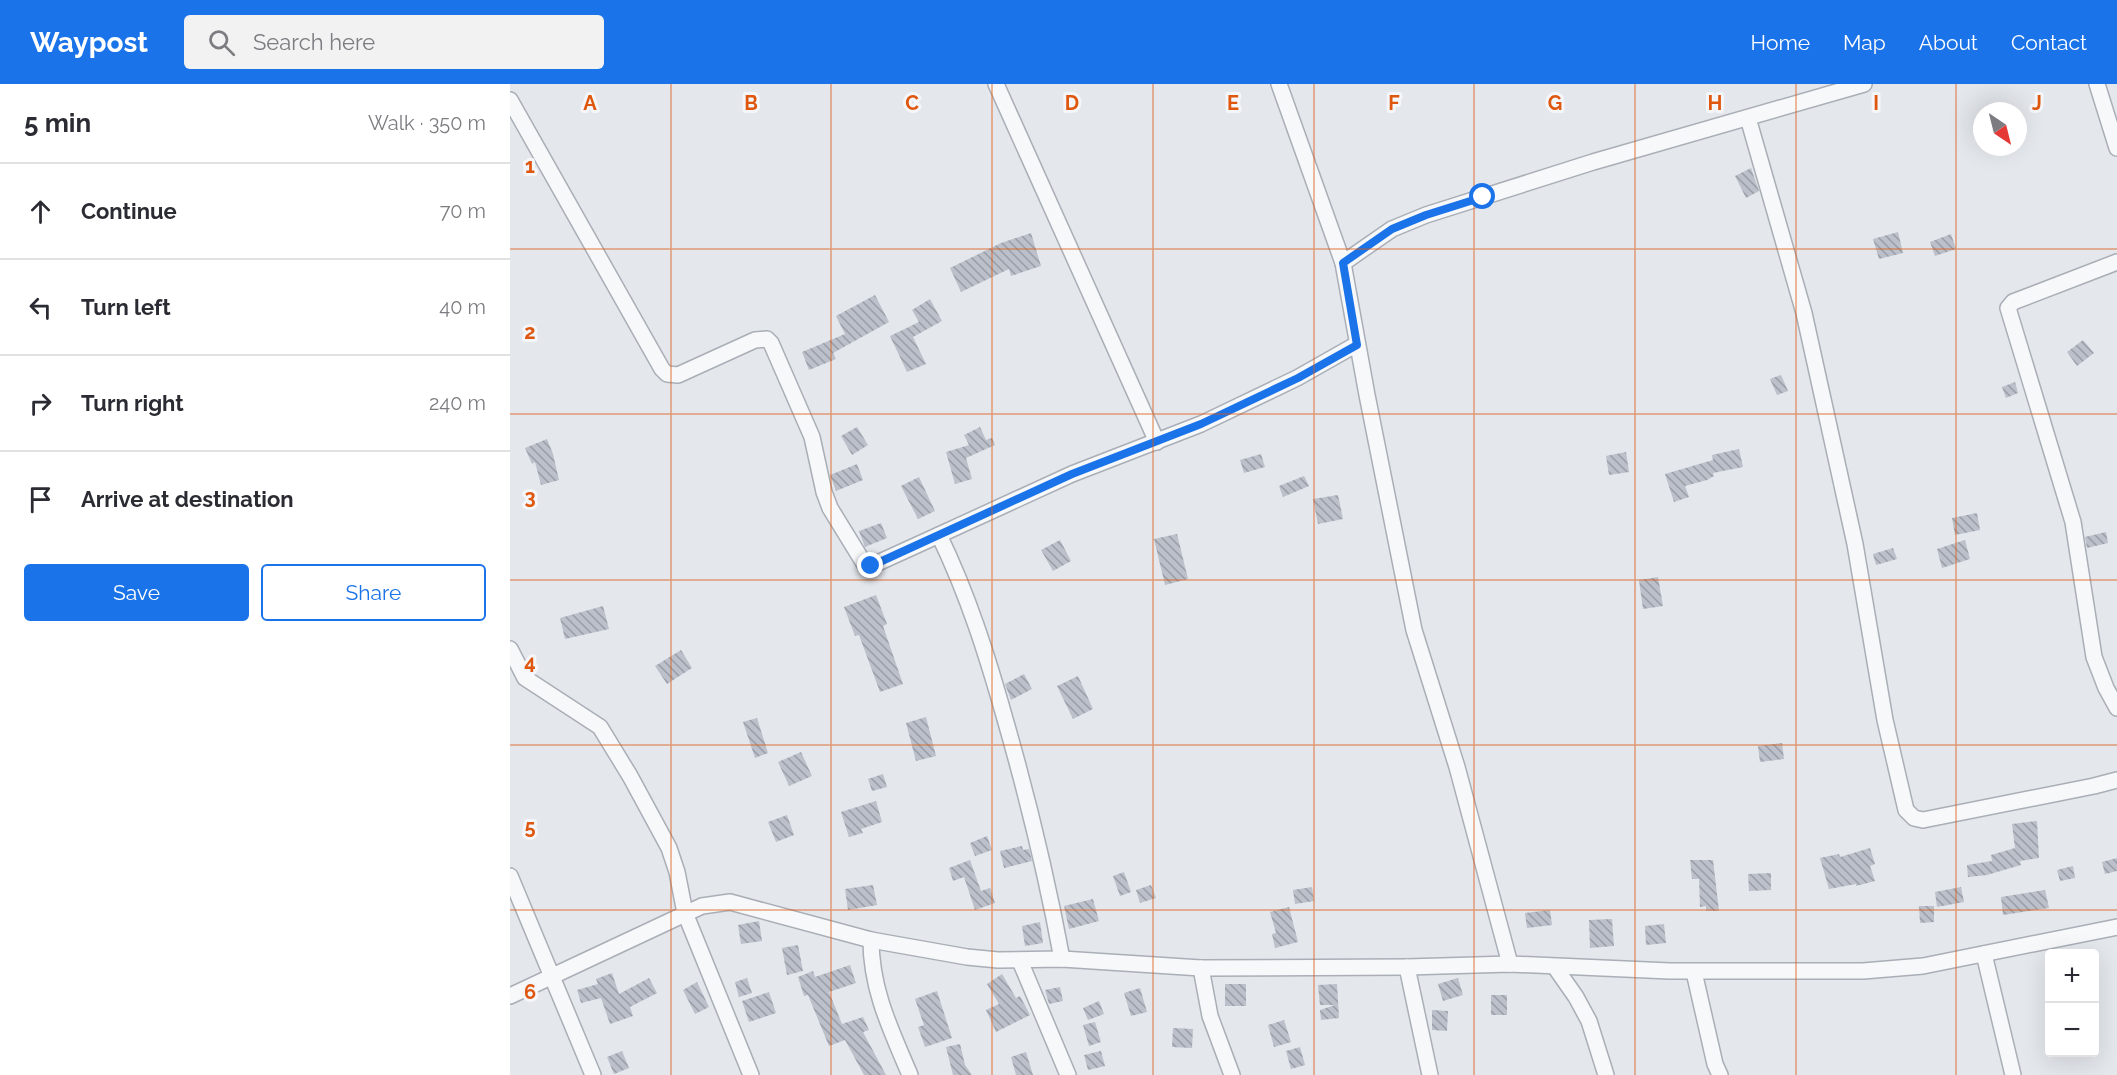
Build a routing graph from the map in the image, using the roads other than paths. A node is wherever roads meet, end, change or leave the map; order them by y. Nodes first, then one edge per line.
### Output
1 (996, 84) edge
2 (1279, 84) edge
3 (1864, 84) edge
4 (2097, 84) edge
5 (510, 100) edge
6 (1748, 118) junction
7 (2117, 148) edge
8 (2117, 262) edge
9 (1343, 263) junction
10 (1357, 345) junction
11 (1157, 442) junction
12 (939, 535) junction
13 (510, 649) edge
14 (2117, 708) edge
15 (2117, 780) edge
16 (510, 876) edge
17 (685, 913) junction
18 (2117, 927) edge
19 (871, 940) junction
20 (1984, 954) junction
21 (1062, 959) junction
22 (1020, 961) junction
23 (1510, 964) junction
24 (1407, 967) junction
25 (1555, 967) junction
26 (1201, 968) junction
27 (1694, 972) junction
28 (553, 976) junction
29 (510, 996) edge
30 (593, 1075) edge
31 (751, 1075) edge
32 (910, 1075) edge
33 (1068, 1075) edge
34 (1232, 1075) edge
35 (1430, 1075) edge
36 (1606, 1075) edge
37 (1720, 1075) edge
38 (2013, 1075) edge

1 - 11 street
2 - 9 street
3 - 6 street
4 - 7 street
5 - 12 street
6 - 9 street
6 - 15 street
8 - 14 street
9 - 10 street
10 - 11 street
10 - 23 street
11 - 12 street
12 - 21 street
13 - 17 street
16 - 28 street
17 - 19 street
17 - 28 street
17 - 31 street
18 - 20 street
19 - 22 street
19 - 32 street
20 - 27 street
20 - 38 street
21 - 22 street
21 - 26 street
22 - 33 street
23 - 24 street
23 - 25 street
24 - 26 street
24 - 35 street
25 - 27 street
25 - 36 street
26 - 34 street
27 - 37 street
28 - 29 street
28 - 30 street

